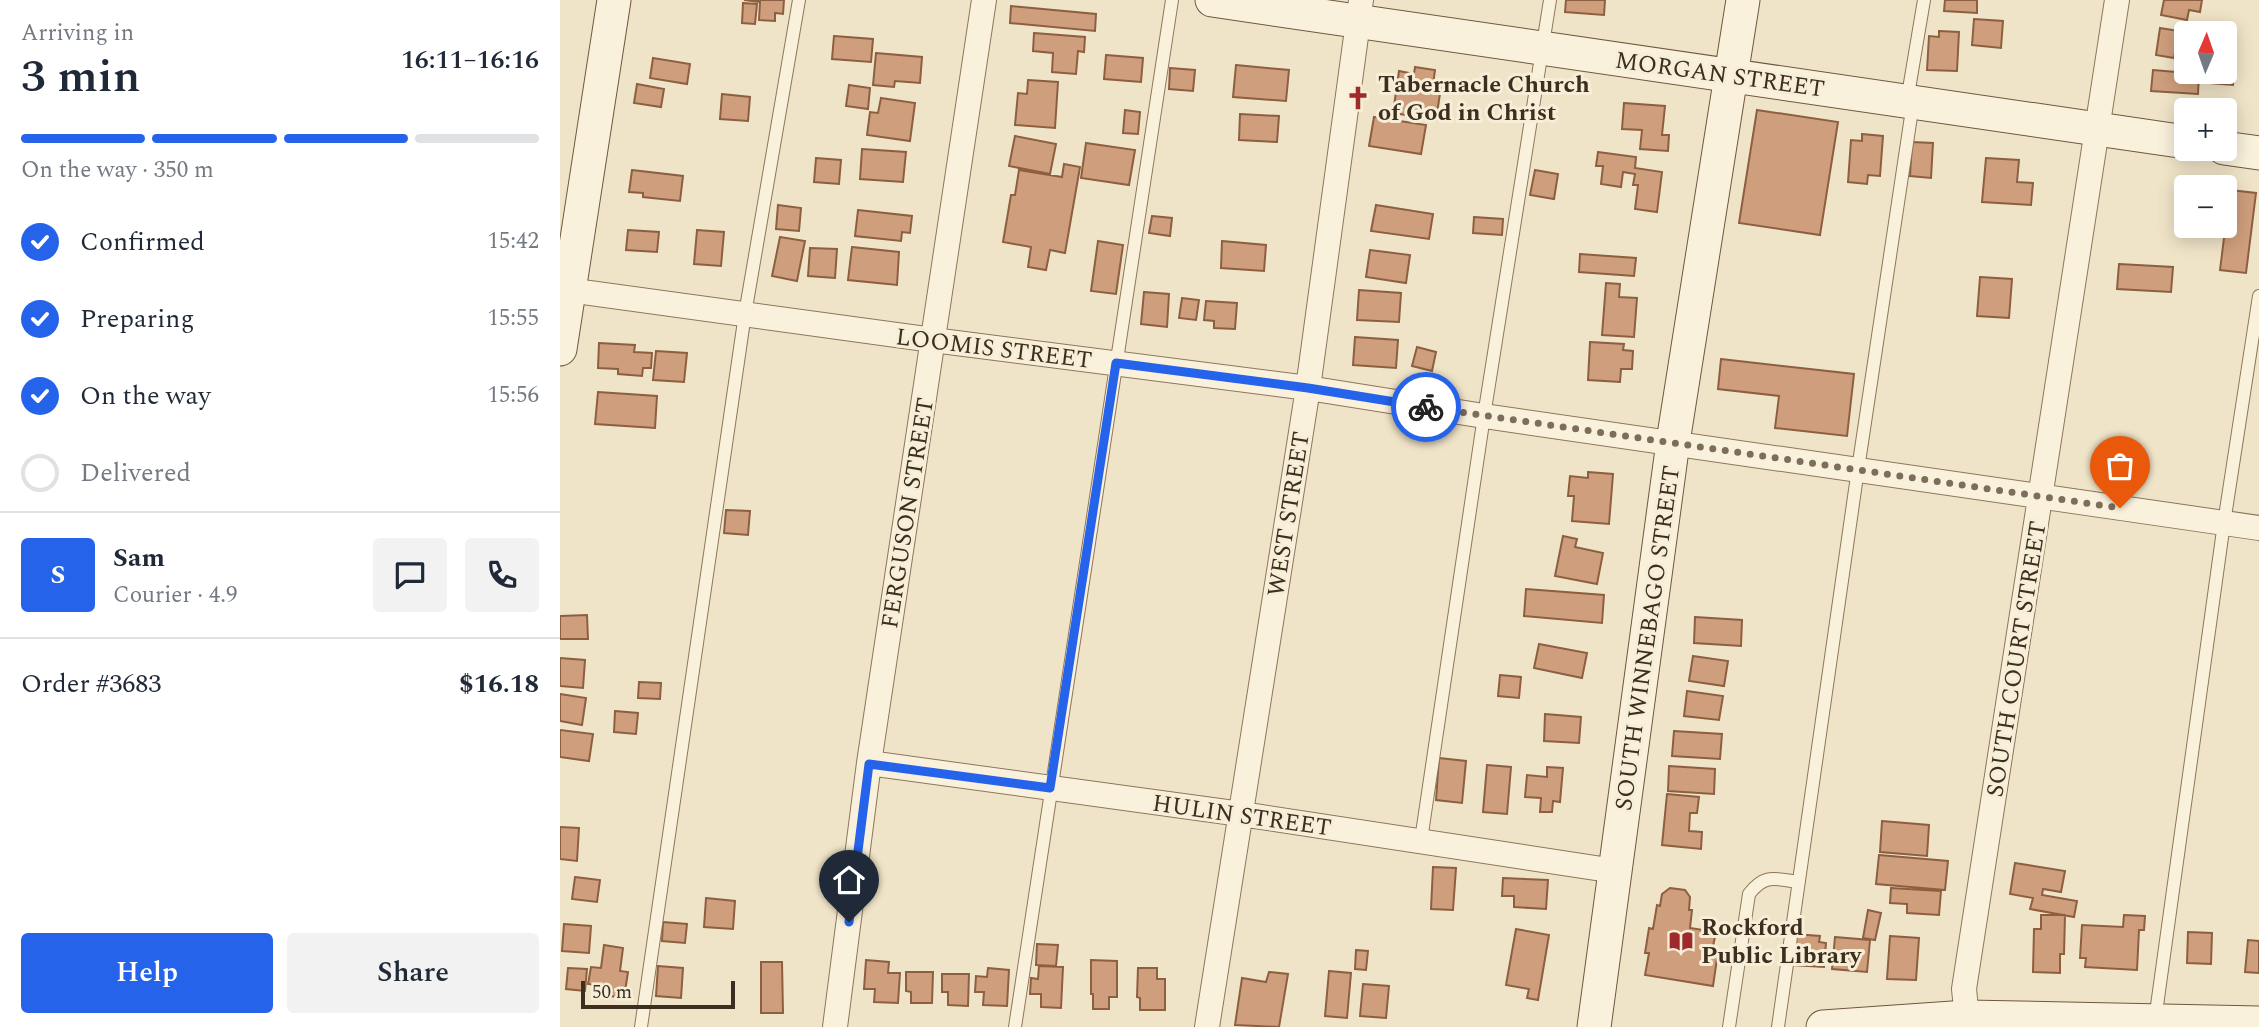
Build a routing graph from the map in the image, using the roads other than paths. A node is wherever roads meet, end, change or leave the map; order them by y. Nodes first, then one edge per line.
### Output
1 (614, 0) edge
2 (799, 0) edge
3 (984, 0) edge
4 (1172, 0) edge
5 (1212, 0) edge
6 (1550, 0) edge
7 (1743, 0) edge
8 (1924, 0) edge
9 (2117, 0) edge
10 (1359, 10) edge
11 (1543, 50) junction
12 (1733, 75) junction
13 (1910, 102) junction
14 (2095, 129) junction
15 (2174, 140) edge
16 (2237, 150) edge
17 (2259, 153) edge
18 (565, 290) edge
19 (2259, 296) edge
20 (745, 314) junction
21 (933, 340) junction
22 (560, 349) edge
23 (1116, 363) junction
24 (1308, 388) junction
25 (1484, 416) junction
26 (1673, 442) junction
27 (1858, 469) junction
28 (2042, 496) junction
29 (2224, 523) junction
30 (2259, 528) edge
31 (869, 764) junction
32 (1050, 788) junction
33 (1241, 814) junction
34 (1421, 840) junction
35 (1615, 871) junction
36 (1799, 882) junction
37 (2155, 1020) junction
38 (1967, 1022) edge
39 (2259, 1023) edge
40 (641, 1027) edge
41 (835, 1027) edge
42 (1015, 1027) edge
43 (1207, 1027) edge
44 (1594, 1027) edge
45 (1729, 1027) edge
46 (1778, 1027) edge
47 (1823, 1027) edge

1 - 18 street
2 - 20 lane
3 - 21 street, FERGUSON STREET
4 - 23 lane
5 - 10 street, MORGAN STREET
6 - 11 lane
7 - 12 street, SOUTH WINNEBAGO STREET
8 - 13 lane
9 - 14 street, SOUTH COURT STREET
10 - 11 street, MORGAN STREET
10 - 24 street, WEST STREET
11 - 12 street, MORGAN STREET
11 - 25 lane
12 - 13 street, MORGAN STREET
12 - 26 street, SOUTH WINNEBAGO STREET
13 - 14 street, MORGAN STREET
13 - 27 lane
14 - 15 street, MORGAN STREET
14 - 28 street, SOUTH COURT STREET
16 - 17 street
18 - 20 street, LOOMIS STREET
18 - 22 street
19 - 29 lane
20 - 21 street, LOOMIS STREET
20 - 40 lane
21 - 23 street, LOOMIS STREET
21 - 31 street, FERGUSON STREET
23 - 24 street, LOOMIS STREET
23 - 32 lane
24 - 25 street, LOOMIS STREET
24 - 33 street, WEST STREET
25 - 26 street, LOOMIS STREET
25 - 34 lane
26 - 27 street, LOOMIS STREET
26 - 35 street, SOUTH WINNEBAGO STREET
27 - 28 street, LOOMIS STREET
27 - 36 lane
28 - 29 street, LOOMIS STREET
28 - 38 street, SOUTH COURT STREET
29 - 30 street, LOOMIS STREET
29 - 37 lane
31 - 32 street, HULIN STREET
31 - 41 street, FERGUSON STREET
32 - 33 street, HULIN STREET
32 - 42 lane
33 - 34 street, HULIN STREET
33 - 43 street, WEST STREET
34 - 35 street, HULIN STREET
35 - 44 street, SOUTH WINNEBAGO STREET
36 - 45 lane
36 - 46 lane
37 - 38 street
37 - 39 street
38 - 47 street

